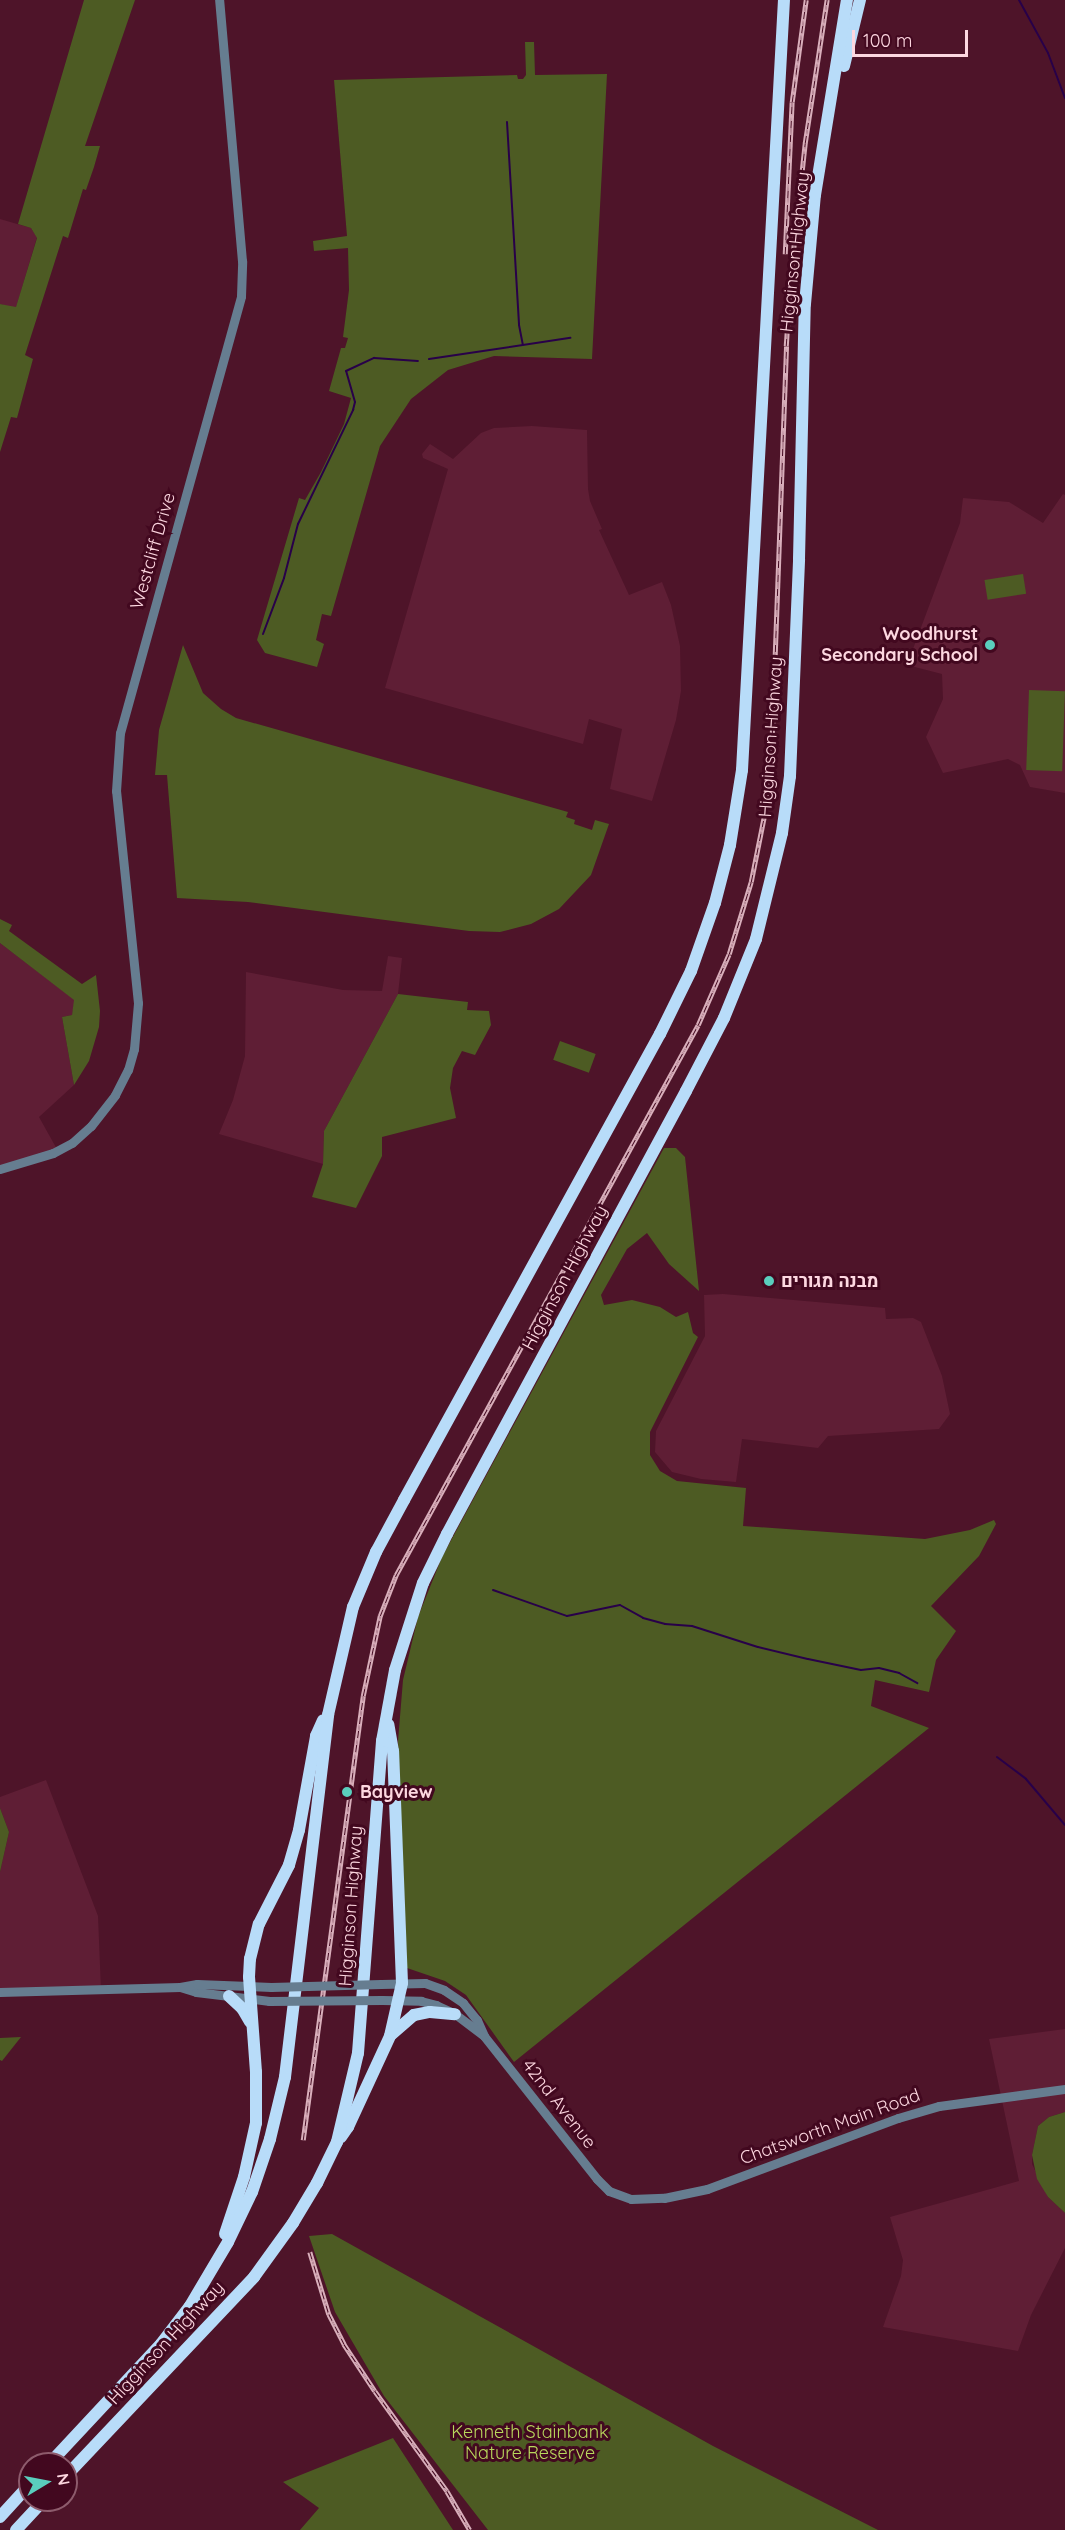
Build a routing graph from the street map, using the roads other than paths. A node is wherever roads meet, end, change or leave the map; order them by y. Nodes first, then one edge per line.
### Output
1 (219, 0) edge
2 (782, 0) edge
3 (848, 0) edge
4 (860, 0) edge
5 (826, 140) junction
6 (0, 1169) edge
7 (328, 1715) junction
8 (387, 1716) junction
9 (402, 1983) junction
10 (249, 1986) junction
11 (180, 1987) junction
12 (0, 1992) edge
13 (229, 1996) junction
14 (250, 2000) junction
15 (399, 2000) junction
16 (456, 2014) junction
17 (474, 2023) junction
18 (252, 2026) junction
19 (390, 2036) junction
20 (1065, 2089) edge
21 (337, 2142) junction
22 (609, 2191) joint
23 (214, 2267) junction
24 (60, 2452) edge
25 (78, 2463) edge
26 (18, 2497) edge
27 (33, 2512) edge
28 (0, 2517) edge
29 (16, 2530) edge

1 - 6 street, Westcliff Drive
2 - 7 highway, Higginson Highway
3 - 5 highway, Higginson Highway
4 - 5 highway
5 - 8 highway, Higginson Highway
7 - 10 highway
7 - 23 highway, Higginson Highway
8 - 9 highway
8 - 21 highway, Higginson Highway
9 - 10 street, bridge
9 - 15 highway
9 - 17 street
10 - 11 street
10 - 14 highway
11 - 12 street
11 - 13 street
13 - 14 street
13 - 18 highway
14 - 15 street, bridge
14 - 18 highway
15 - 16 street
15 - 19 highway
16 - 17 street
16 - 19 highway
17 - 22 street, 42nd Avenue
18 - 23 highway
19 - 21 highway
20 - 22 street, Chatsworth Main Road
21 - 25 highway, Higginson Highway
23 - 24 highway, Higginson Highway
26 - 28 highway
27 - 29 highway

